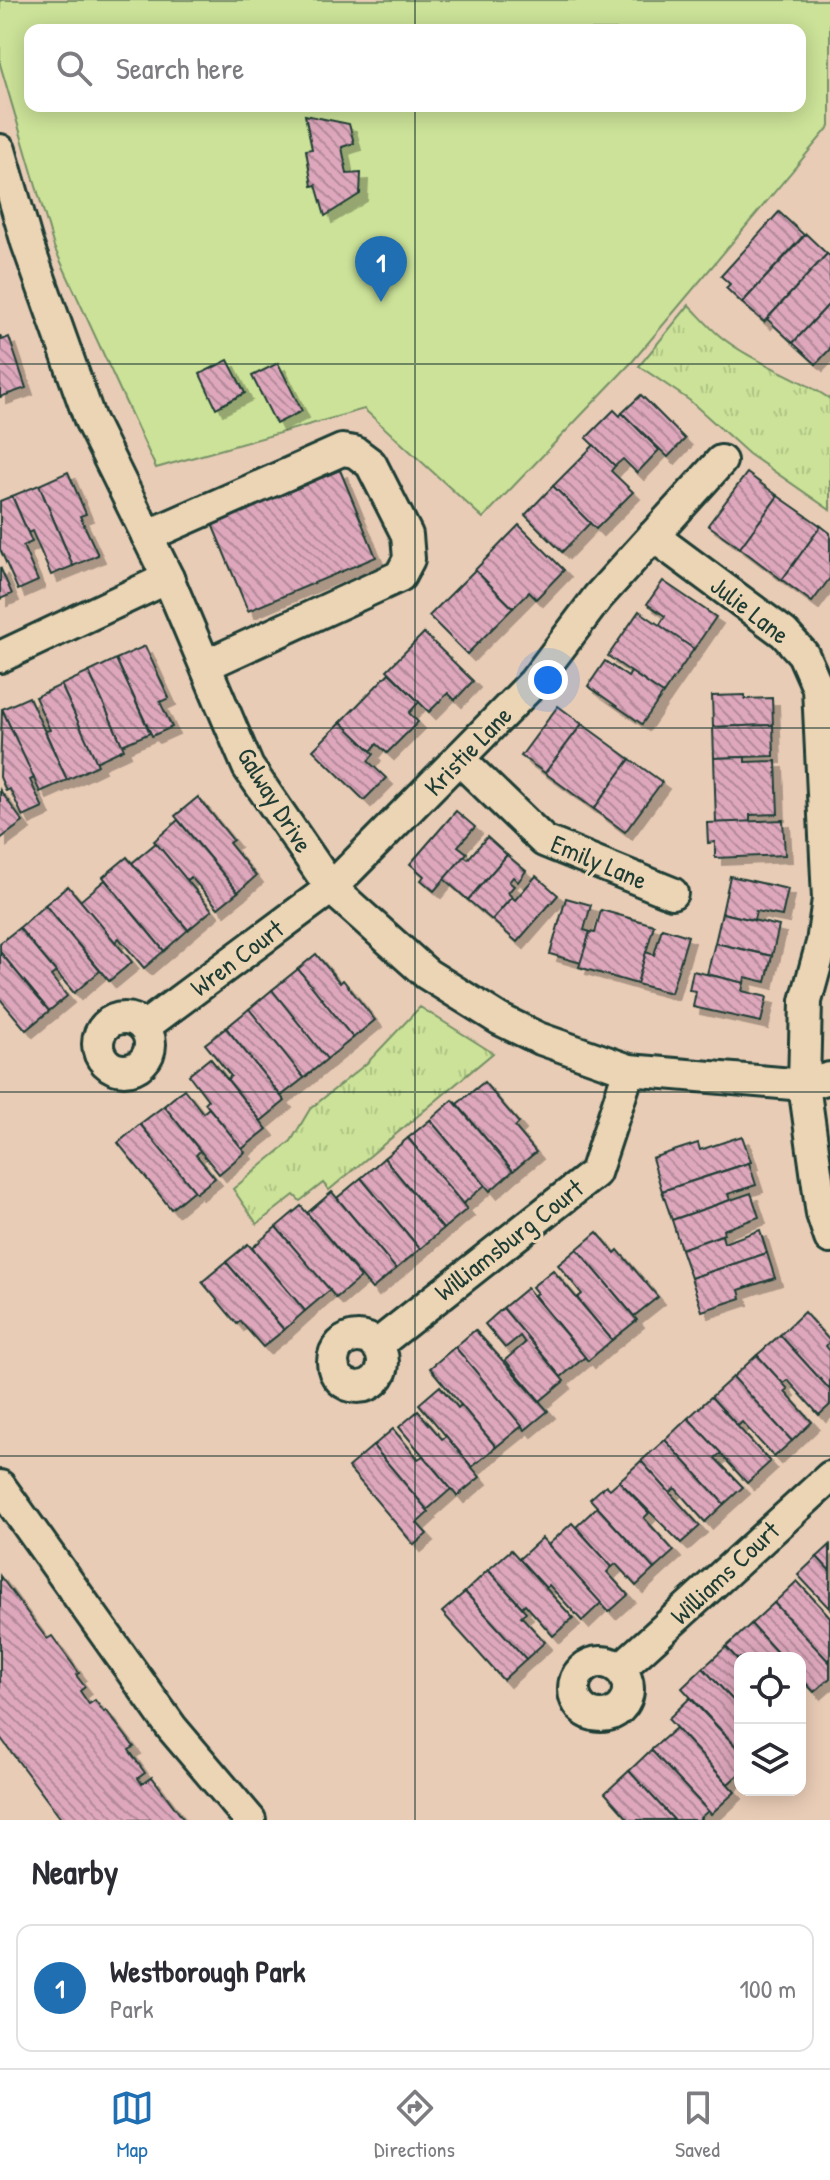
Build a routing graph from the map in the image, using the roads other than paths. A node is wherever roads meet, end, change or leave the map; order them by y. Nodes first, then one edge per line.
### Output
1 (0, 150) edge
2 (14, 248) edge
3 (721, 461) dead end
4 (147, 536) junction
5 (653, 536) junction
6 (168, 578) junction
7 (0, 657) edge
8 (206, 665) junction
9 (460, 760) junction
10 (331, 888) junction
11 (672, 893) dead end
12 (144, 1027) dead end
13 (629, 1070) junction
14 (817, 1081) edge
15 (830, 1238) edge
16 (377, 1345) dead end
17 (830, 1477) edge
18 (0, 1486) edge
19 (620, 1669) dead end
20 (250, 1820) edge

1 - 2 street, Galway Drive
2 - 4 street, Galway Drive
3 - 5 street, Kristie Lane
4 - 6 street, Galway Drive
4 - 8 street
5 - 9 street, Kristie Lane
5 - 14 street, Julie Lane
6 - 7 street
6 - 8 street, Galway Drive
8 - 10 street, Galway Drive
9 - 10 street, Kristie Lane
9 - 11 street, Emily Lane
10 - 12 street, Wren Court
10 - 13 street, Galway Drive
13 - 14 street, Galway Drive
13 - 16 street, Williamsburg Court
14 - 15 street, Julie Lane
17 - 19 street, Williams Court
18 - 20 street

